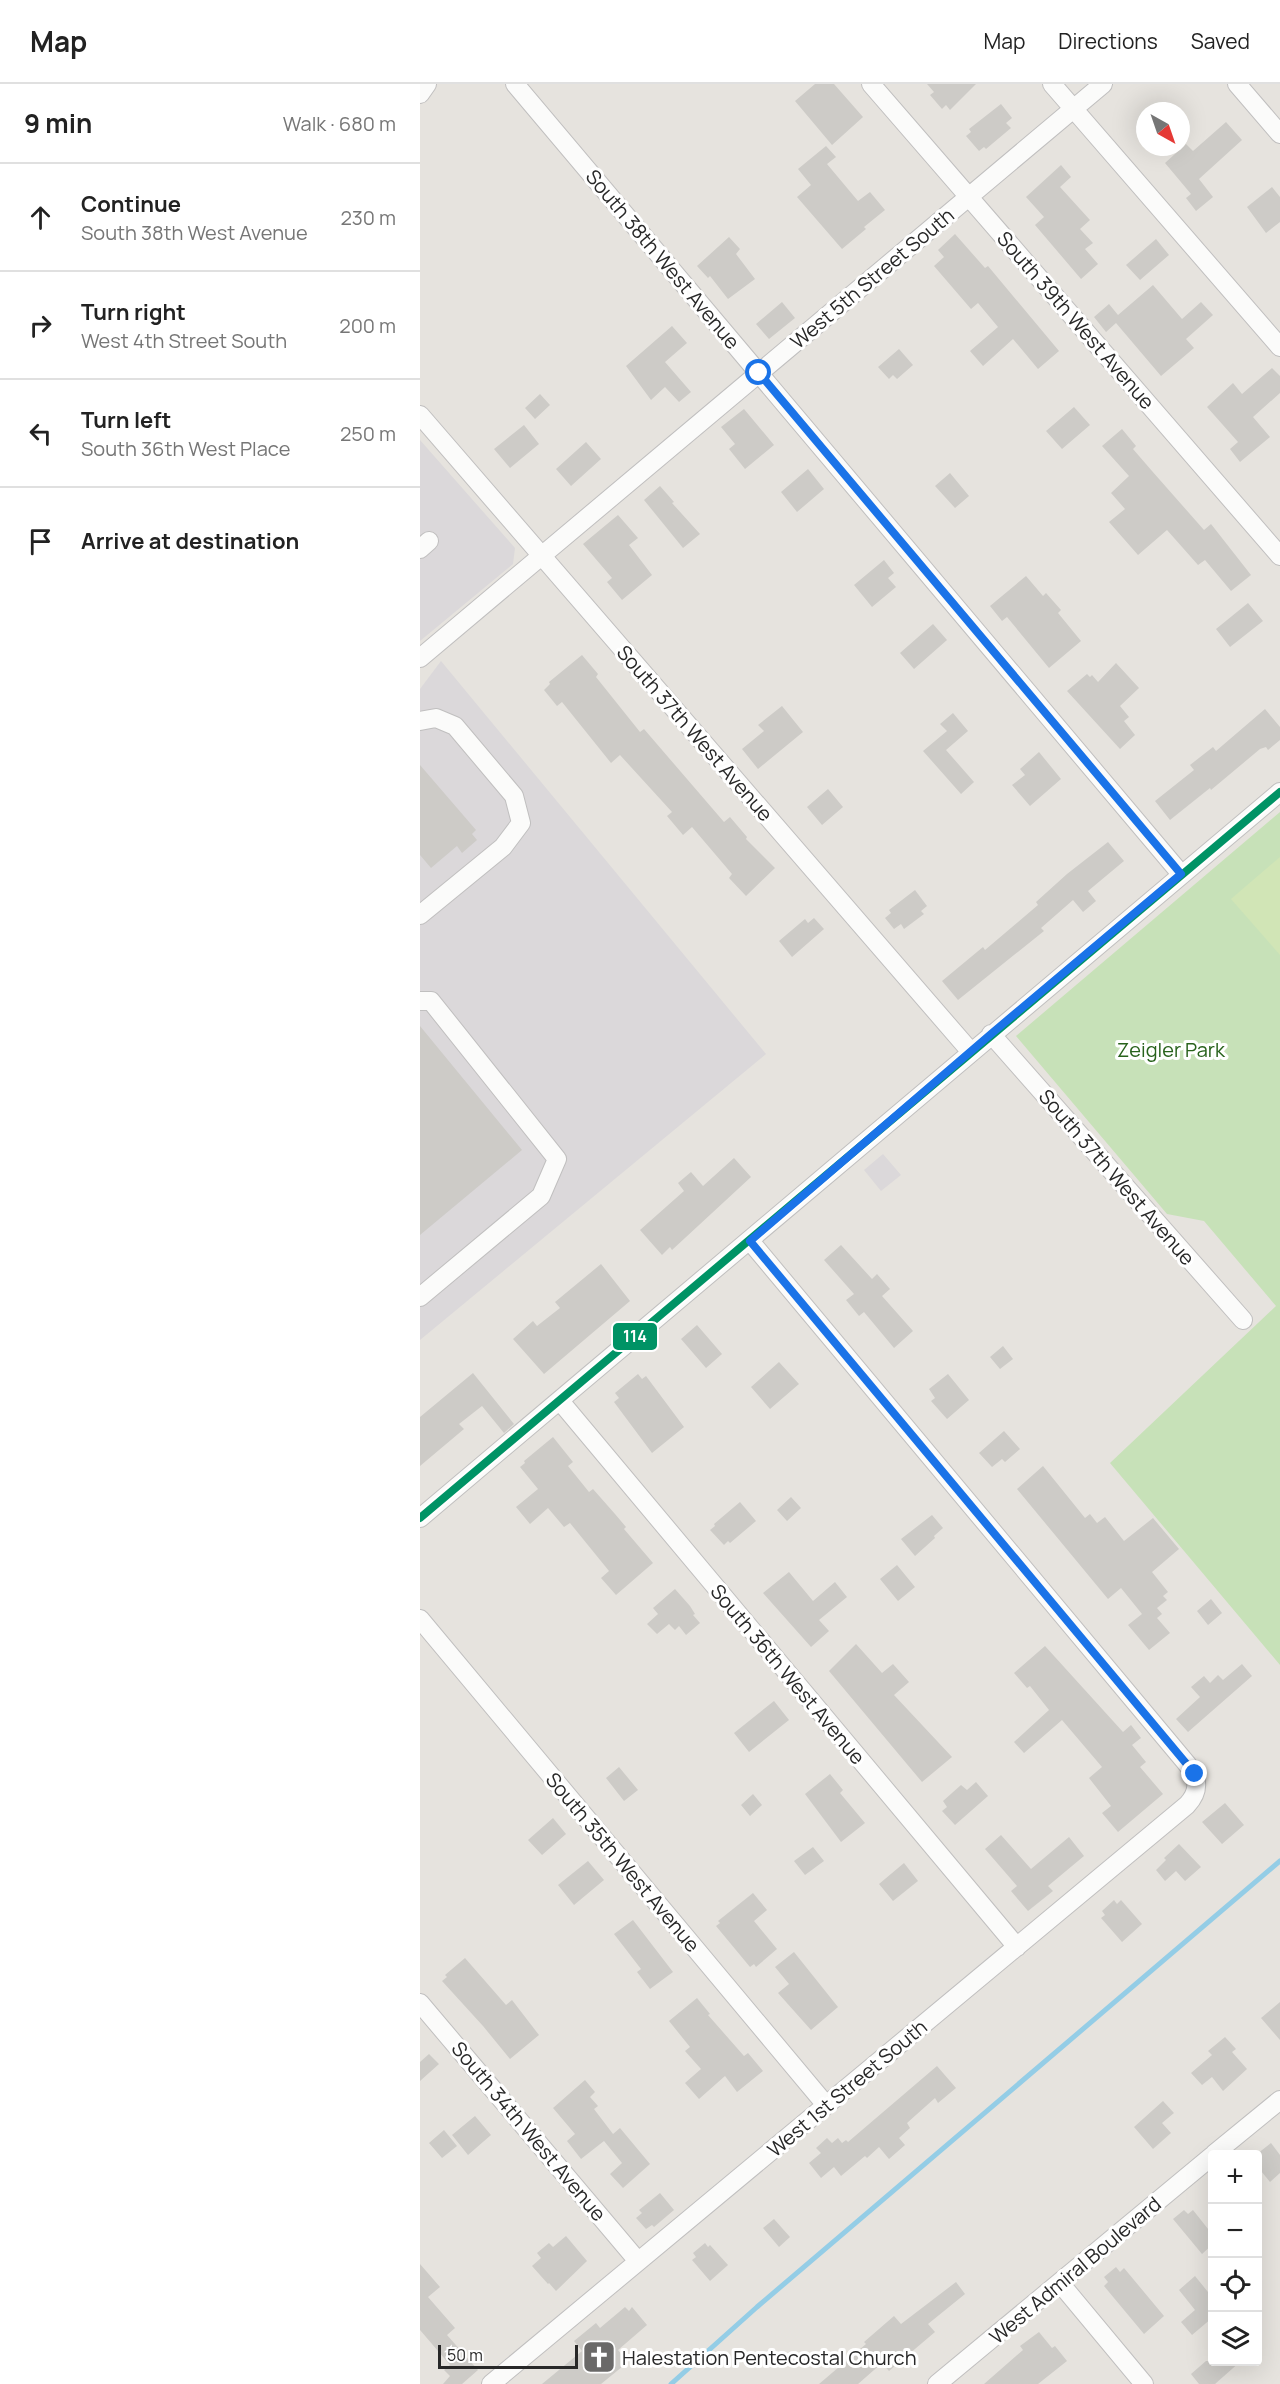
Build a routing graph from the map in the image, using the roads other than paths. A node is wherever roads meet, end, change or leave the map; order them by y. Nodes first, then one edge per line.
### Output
1 (427, 84) edge
2 (515, 84) edge
3 (871, 84) edge
4 (1052, 84) edge
5 (1103, 84) edge
6 (1237, 84) edge
7 (420, 94) edge
8 (1074, 108) junction
9 (1280, 135) edge
10 (969, 196) junction
11 (1280, 347) edge
12 (759, 373) junction
13 (420, 415) edge
14 (541, 555) junction
15 (1280, 556) edge
16 (420, 658) edge
17 (420, 721) edge
18 (1280, 792) edge
19 (1181, 874) junction
20 (424, 906) edge
21 (420, 1001) edge
22 (991, 1034) junction
23 (970, 1052) junction
24 (750, 1241) junction
25 (420, 1297) edge
26 (1243, 1320) dead end
27 (560, 1401) junction
28 (420, 1518) edge
29 (420, 1619) edge
30 (1017, 1947) junction
31 (420, 2003) edge
32 (1278, 2104) edge
33 (826, 2105) junction
34 (1219, 2150) edge
35 (1208, 2159) edge
36 (637, 2260) junction
37 (1060, 2283) junction
38 (490, 2384) edge
39 (938, 2384) edge
40 (1144, 2384) edge

1 - 7 street
2 - 12 street, South 38th West Avenue
3 - 10 street, South 39th West Avenue
4 - 8 street
5 - 8 street, West 5th Street South
6 - 9 street
8 - 10 street, West 5th Street South
8 - 11 street
10 - 12 street, West 5th Street South
10 - 15 street, South 39th West Avenue
12 - 14 street, West 5th Street South
12 - 19 street, South 38th West Avenue
13 - 14 street, South 37th West Avenue
14 - 16 street, West 5th Street South
14 - 23 street, South 37th West Avenue
17 - 20 street
18 - 19 street
19 - 22 street
21 - 25 street
22 - 23 street
22 - 26 street, South 37th West Avenue
23 - 24 street
24 - 27 street
24 - 30 street, West 1st Street South
27 - 28 street
27 - 30 street, South 36th West Avenue
29 - 33 street, South 35th West Avenue
30 - 33 street, West 1st Street South
31 - 36 street, South 34th West Avenue
32 - 34 street, West Admiral Boulevard
33 - 36 street, West 1st Street South
35 - 37 street, West Admiral Boulevard
36 - 38 street, West 1st Street South
37 - 39 street, West Admiral Boulevard
37 - 40 street

